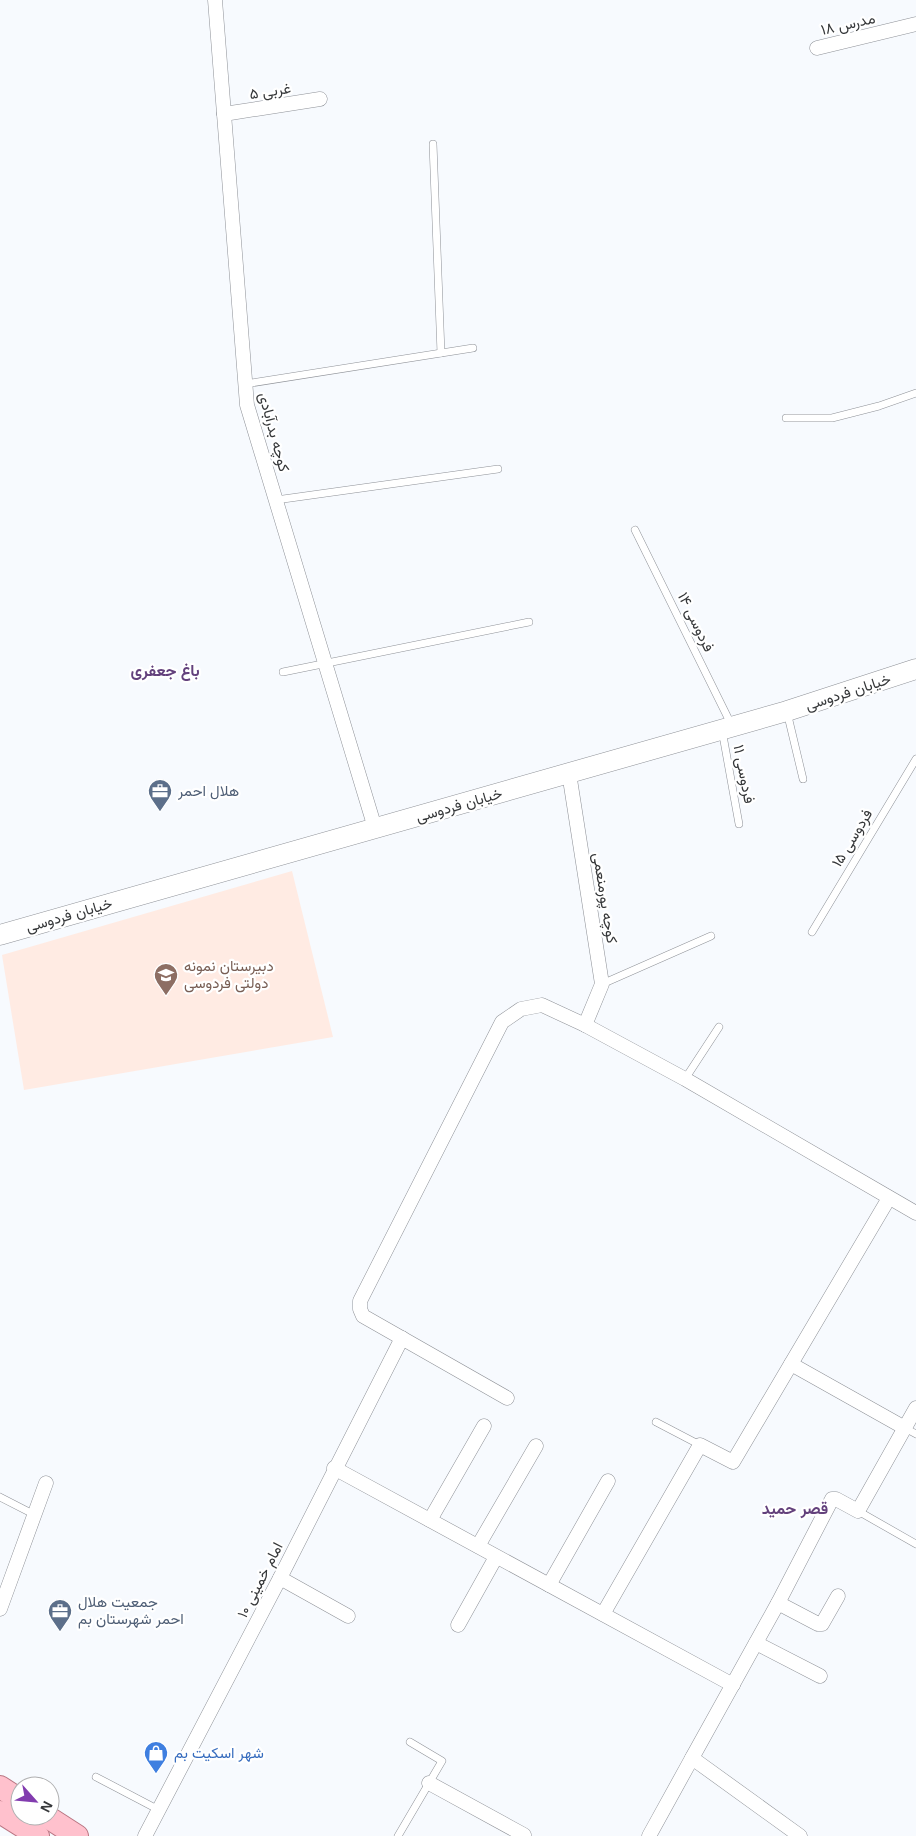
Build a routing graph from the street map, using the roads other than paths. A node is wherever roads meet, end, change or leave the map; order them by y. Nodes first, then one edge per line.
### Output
1 (215, 0) edge
2 (916, 24) edge
3 (817, 48) dead end
4 (320, 99) dead end
5 (224, 114) junction
6 (433, 144) dead end
7 (473, 348) dead end
8 (441, 353) junction
9 (246, 384) junction
10 (916, 393) edge
11 (786, 418) dead end
12 (498, 469) dead end
13 (276, 500) junction
14 (635, 530) dead end
15 (529, 622) dead end
16 (325, 664) junction
17 (916, 669) edge
18 (283, 672) dead end
19 (786, 712) junction
20 (727, 728) junction
21 (916, 759) edge
22 (569, 773) junction
23 (803, 779) dead end
24 (740, 824) dead end
25 (375, 828) junction
26 (812, 932) dead end
27 (0, 935) edge
28 (711, 936) dead end
29 (602, 984) junction
30 (585, 1025) junction
31 (719, 1027) dead end
32 (685, 1079) junction
33 (889, 1198) junction
34 (916, 1213) edge
35 (402, 1338) junction
36 (791, 1364) junction
37 (507, 1398) dead end
38 (916, 1408) edge
39 (656, 1422) dead end
40 (484, 1426) dead end
41 (910, 1431) edge
42 (700, 1445) junction
43 (536, 1446) dead end
44 (334, 1468) junction
45 (608, 1481) dead end
46 (46, 1484) dead end
47 (0, 1497) edge
48 (858, 1511) junction
49 (35, 1515) junction
50 (430, 1520) junction
51 (916, 1544) edge
52 (478, 1546) junction
53 (496, 1557) junction
54 (280, 1578) junction
55 (549, 1585) junction
56 (838, 1596) dead end
57 (778, 1603) junction
58 (0, 1609) edge
59 (603, 1614) junction
60 (348, 1616) dead end
61 (458, 1625) dead end
62 (756, 1643) junction
63 (820, 1676) dead end
64 (732, 1685) junction
65 (410, 1742) dead end
66 (692, 1758) junction
67 (96, 1777) dead end
68 (429, 1783) junction
69 (158, 1810) junction
70 (0, 1812) edge
71 (60, 1825) edge
72 (524, 1835) edge
73 (38, 1836) edge
74 (77, 1836) edge
75 (145, 1836) edge
76 (398, 1836) edge
77 (649, 1836) edge
78 (800, 1836) edge

1 - 5 street, کوچه بدرآبادی
2 - 3 street, مدرس ۱۸
4 - 5 street, ۵ غربی
5 - 9 street, کوچه بدرآبادی
6 - 8 lane
7 - 8 lane
8 - 9 lane
9 - 13 street, کوچه بدرآبادی
10 - 11 lane
12 - 13 lane
13 - 16 street, کوچه بدرآبادی
14 - 20 lane, فردوسی ۱۴
15 - 16 lane
16 - 18 lane
16 - 25 street, کوچه بدرآبادی
17 - 19 street, خیابان فردوسی
19 - 20 street, خیابان فردوسی
19 - 23 lane
20 - 22 street, خیابان فردوسی
20 - 24 lane, فردوسی ۱۱
21 - 26 lane, فردوسی ۱۵
22 - 25 street, خیابان فردوسی
22 - 29 street, کوچه پورمنعمی
25 - 27 street, خیابان فردوسی
28 - 29 lane
29 - 30 street
30 - 32 street
30 - 35 street
31 - 32 lane
32 - 33 street
33 - 34 street
33 - 36 street
35 - 37 street
35 - 44 street, امام خمینی ۱۰
36 - 41 street
36 - 42 street
38 - 41 street
39 - 42 lane
40 - 50 street
41 - 48 street
42 - 59 street
43 - 52 street
44 - 50 street
44 - 54 street, امام خمینی ۱۰
45 - 55 street
46 - 49 street
47 - 49 lane
48 - 51 lane
48 - 57 street
49 - 58 street
50 - 52 street
52 - 53 street
53 - 55 street
53 - 61 street
54 - 60 street
54 - 69 street, امام خمینی ۱۰
55 - 59 street
56 - 57 street
57 - 62 street
59 - 64 street
62 - 63 street
62 - 64 street
64 - 66 street
65 - 68 lane
66 - 77 street
66 - 78 street
67 - 69 lane
68 - 72 street
68 - 76 lane
69 - 75 street, امام خمینی ۱۰
70 - 73 main road
71 - 74 main road

